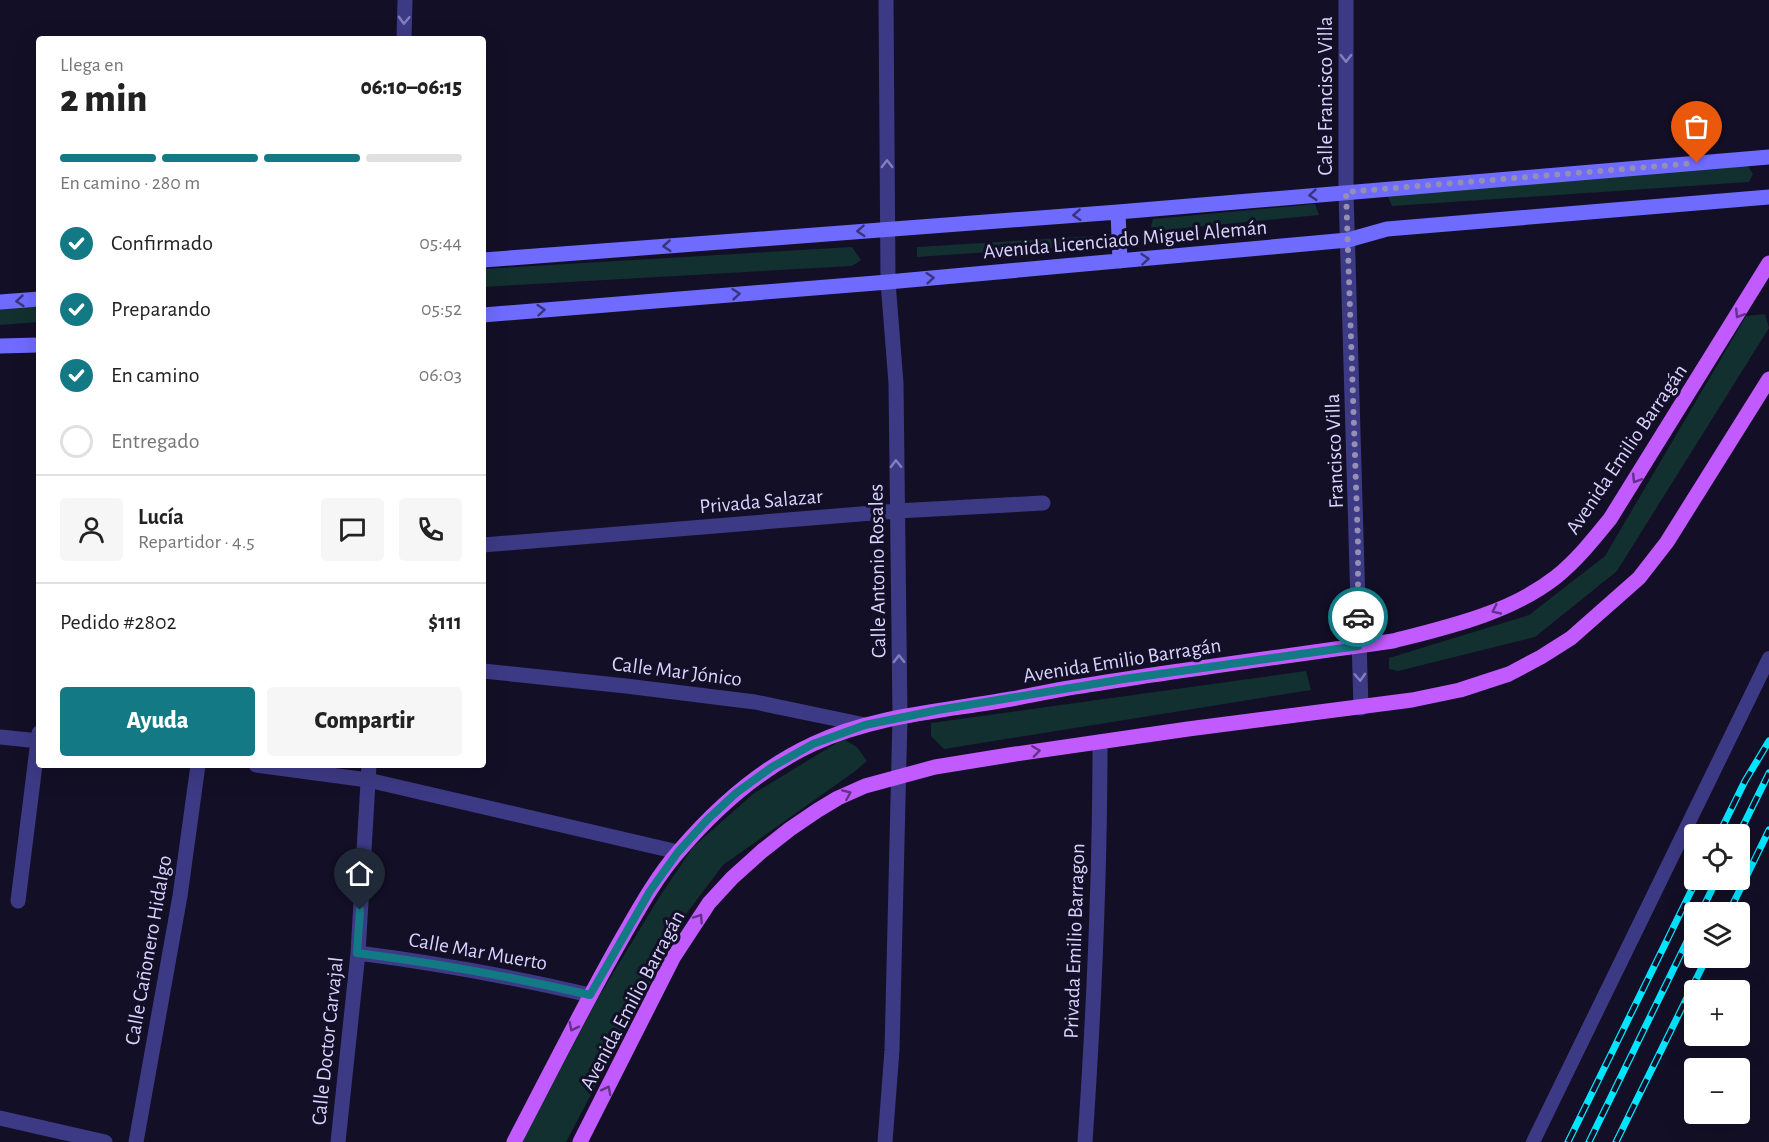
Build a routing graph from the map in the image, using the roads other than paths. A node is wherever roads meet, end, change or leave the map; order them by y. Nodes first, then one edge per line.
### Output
1 (405, 0) edge
2 (886, 0) edge
3 (1346, 0) edge
4 (404, 36) edge
5 (1769, 158) edge
6 (1346, 192) junction
7 (1769, 197) edge
8 (1118, 212) junction
9 (887, 229) junction
10 (1348, 240) junction
11 (486, 260) edge
12 (1120, 261) junction
13 (1769, 264) edge
14 (888, 282) junction
15 (36, 299) edge
16 (0, 302) edge
17 (486, 315) edge
18 (36, 345) edge
19 (0, 346) edge
20 (1769, 380) edge
21 (1043, 503) dead end
22 (897, 511) junction
23 (486, 545) edge
24 (1358, 646) junction
25 (1769, 658) edge
26 (486, 671) edge
27 (1361, 708) junction
28 (900, 717) junction
29 (865, 725) junction
30 (0, 736) edge
31 (36, 738) edge
32 (1100, 742) junction
33 (36, 761) edge
34 (198, 768) edge
35 (304, 768) edge
36 (369, 772) edge
37 (898, 777) junction
38 (678, 852) junction
39 (18, 901) dead end
40 (357, 953) junction
41 (590, 995) junction
42 (0, 1118) edge
43 (105, 1142) edge
44 (136, 1142) edge
45 (338, 1142) edge
46 (514, 1142) edge
47 (580, 1142) edge
48 (885, 1142) edge
49 (1085, 1142) edge
50 (1533, 1142) edge

1 -> 4 street
9 -> 2 street, Calle Antonio Rosales
3 -> 6 street, Calle Francisco Villa
5 - 6 main road, Avenida Licenciado Miguel Alemán
6 -> 8 main road, Avenida Licenciado Miguel Alemán
6 - 10 street, Francisco Villa
7 - 10 main road, Avenida Licenciado Miguel Alemán
8 -> 9 main road, Avenida Licenciado Miguel Alemán
8 - 12 main road
9 -> 11 main road, Avenida Licenciado Miguel Alemán
9 - 14 street, Calle Antonio Rosales
12 -> 10 main road, Avenida Licenciado Miguel Alemán
10 - 24 street, Francisco Villa
14 -> 12 main road, Avenida Licenciado Miguel Alemán
13 -> 24 main road, Avenida Emilio Barragán
17 -> 14 main road, Avenida Licenciado Miguel Alemán
22 -> 14 street, Calle Antonio Rosales
15 -> 16 main road
18 - 19 main road
20 - 27 main road, Avenida Emilio Barragán
21 - 22 street, Privada Salazar
22 - 23 street, Privada Salazar
28 -> 22 street, Calle Antonio Rosales
24 -> 27 street, Francisco Villa
24 - 28 main road, Avenida Emilio Barragán
25 - 50 lane
26 - 29 street, Calle Mar Jónico
27 - 32 main road, Avenida Emilio Barragán
28 - 29 main road, Avenida Emilio Barragán
28 - 37 street, Calle Antonio Rosales
29 - 38 main road, Avenida Emilio Barragán
30 - 31 street
37 -> 32 main road, Avenida Emilio Barragán
32 - 49 street, Privada Emilio Barragon
33 - 39 street
34 - 44 street, Calle Cañonero Hidalgo
35 - 36 street
36 - 38 street
36 - 40 street, Calle Doctor Carvajal
47 -> 37 main road, Avenida Emilio Barragán
37 - 48 street, Calle Antonio Rosales
38 - 41 main road, Avenida Emilio Barragán
40 - 41 street, Calle Mar Muerto
40 - 45 street, Calle Doctor Carvajal
41 -> 46 main road, Avenida Emilio Barragán
42 - 43 street

